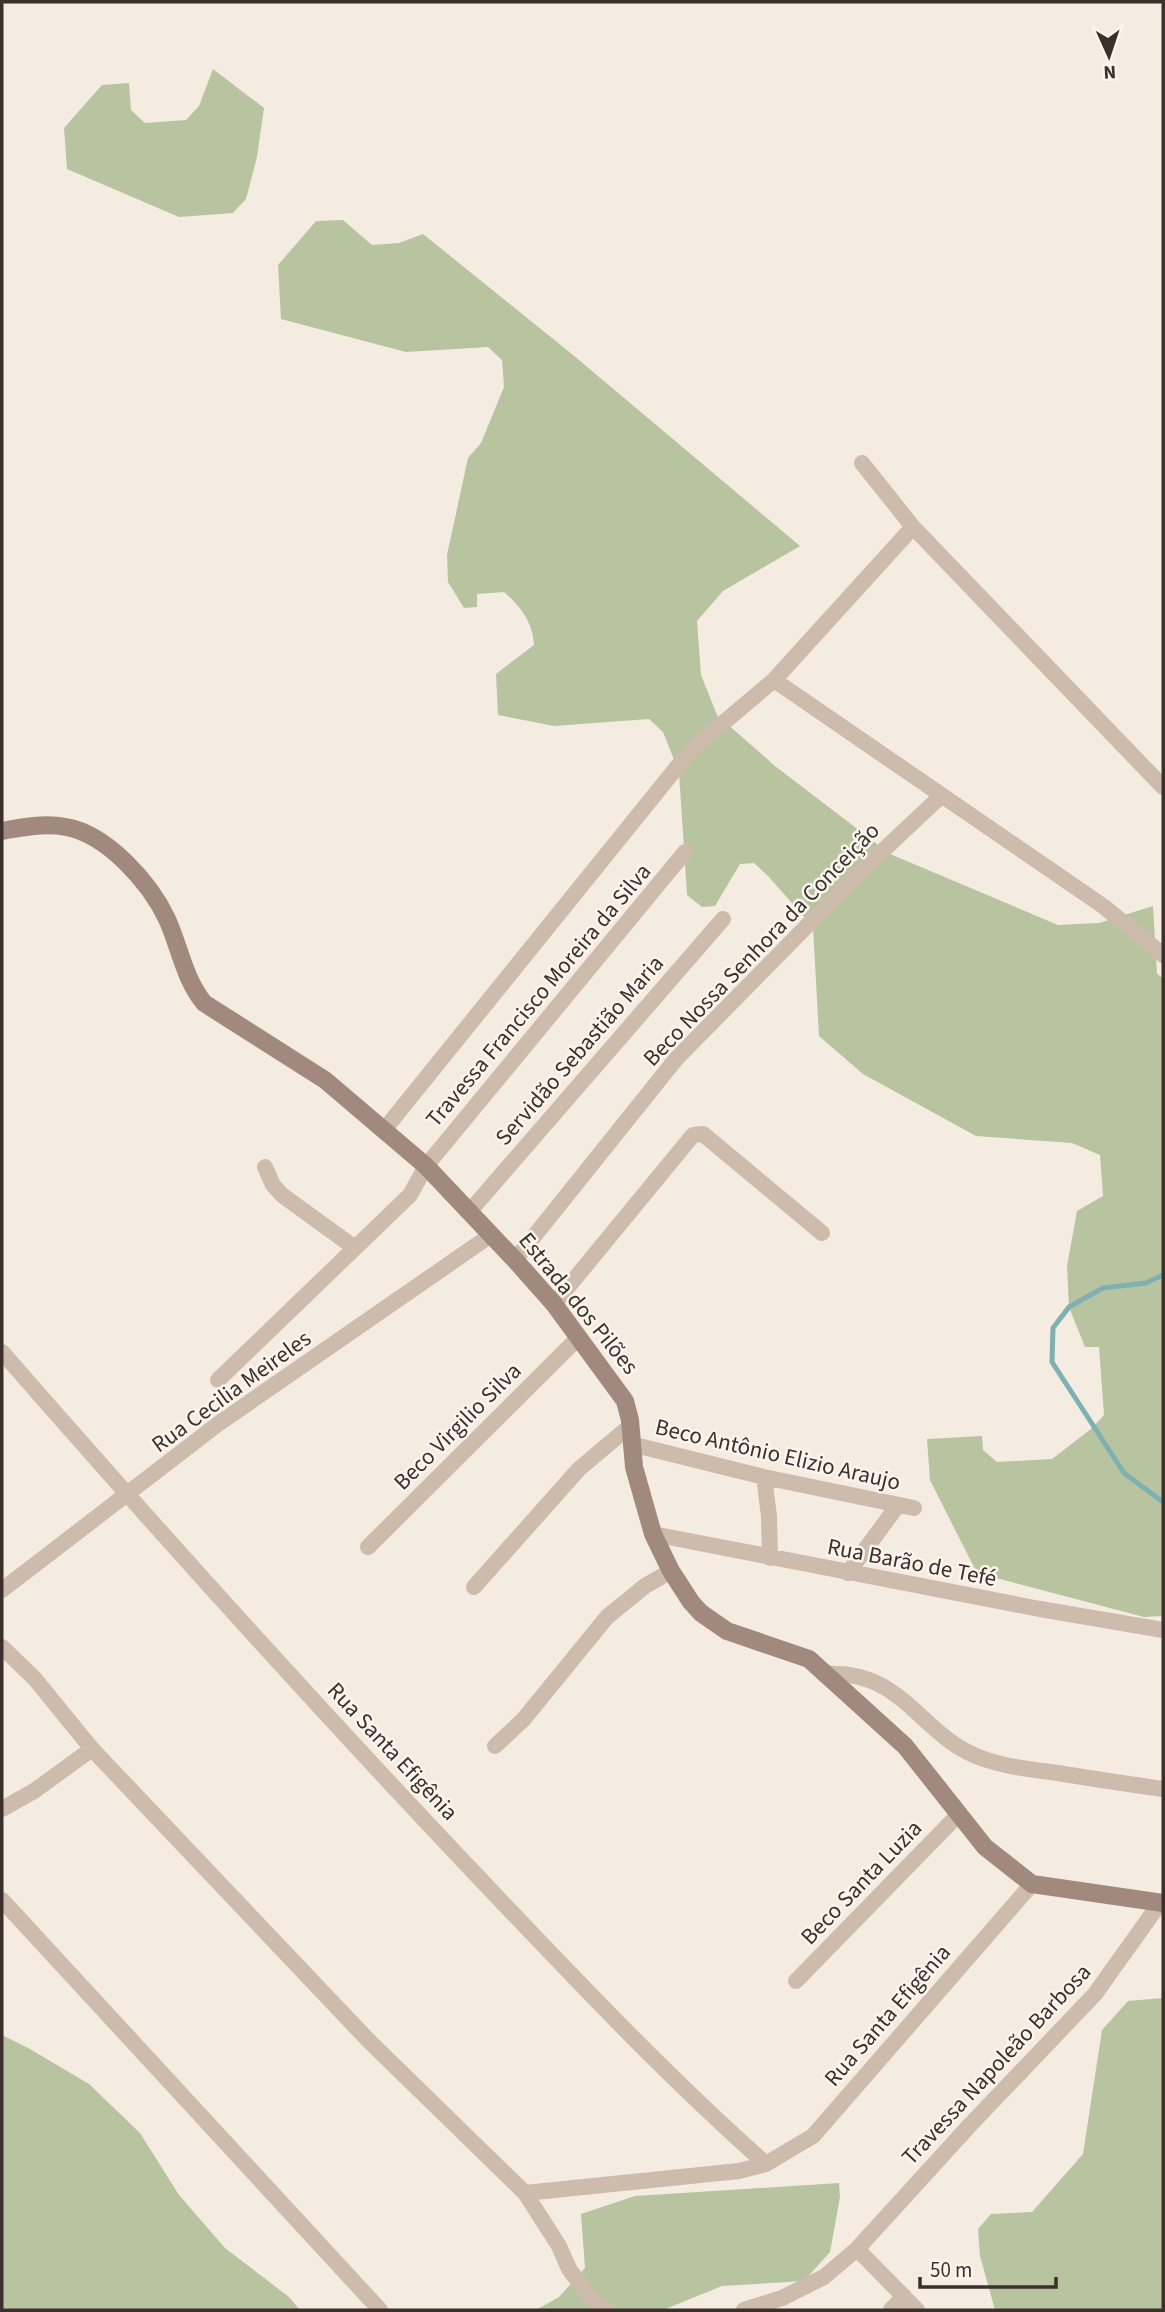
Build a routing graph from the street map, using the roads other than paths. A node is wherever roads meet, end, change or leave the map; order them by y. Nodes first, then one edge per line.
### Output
1 (862, 463) dead end
2 (913, 527) junction
3 (774, 680) junction
4 (1163, 787) edge
5 (941, 796) junction
6 (2, 831) edge
7 (685, 852) dead end
8 (723, 919) dead end
9 (1163, 955) edge
10 (384, 1130) junction
11 (426, 1166) junction
12 (265, 1167) dead end
13 (470, 1211) junction
14 (822, 1233) dead end
15 (491, 1235) junction
16 (355, 1248) junction
17 (515, 1260) junction
18 (554, 1304) junction
19 (578, 1338) junction
20 (2, 1352) edge
21 (218, 1380) dead end
22 (631, 1435) junction
23 (764, 1477) junction
24 (125, 1494) junction
25 (653, 1534) junction
26 (368, 1546) dead end
27 (770, 1558) junction
28 (671, 1571) junction
29 (848, 1573) junction
30 (474, 1587) dead end
31 (2, 1590) edge
32 (1163, 1630) edge
33 (2, 1647) edge
34 (824, 1674) junction
35 (495, 1746) dead end
36 (92, 1749) junction
37 (1163, 1789) edge
38 (2, 1809) edge
39 (958, 1815) junction
40 (1032, 1884) junction
41 (2, 1900) edge
42 (1162, 1903) edge
43 (796, 1981) dead end
44 (766, 2164) junction
45 (525, 2193) junction
46 (857, 2249) junction
47 (904, 2296) junction
48 (380, 2310) edge
49 (606, 2310) edge
50 (744, 2310) edge
51 (891, 2310) edge
52 (917, 2310) edge

1 - 2 street
2 - 3 street
2 - 4 street
3 - 5 street
3 - 10 street
5 - 9 street
5 - 17 street, Beco Nossa Senhora da Conceição
6 - 10 street, Estrada dos Pilões
7 - 11 street, Travessa Francisco Moreira da Silva
8 - 13 street, Servidão Sebastião Maria
10 - 11 street, Estrada dos Pilões
11 - 13 street, Estrada dos Pilões
11 - 16 street, Travessa Francisco Moreira da Silva
12 - 16 street
13 - 15 street, Estrada dos Pilões
14 - 18 street
15 - 17 street, Estrada dos Pilões
15 - 24 street, Rua Cecilia Meireles
16 - 21 street, Travessa Francisco Moreira da Silva
17 - 18 street, Estrada dos Pilões
18 - 19 street, Estrada dos Pilões
19 - 22 street, Estrada dos Pilões
19 - 26 street, Beco Virgilio Silva
20 - 24 street, Rua Santa Efigênia
22 - 23 street, Beco Antônio Elizio Araujo
22 - 25 street, Estrada dos Pilões
22 - 30 street
23 - 27 street
23 - 29 street, Beco Antônio Elizio Araujo
24 - 31 street, Rua Cecilia Meireles
24 - 44 street, Rua Santa Efigênia
25 - 27 street, Rua Barão de Tefé
25 - 28 street, Estrada dos Pilões
27 - 29 street, Rua Barão de Tefé
28 - 34 street, Estrada dos Pilões
28 - 35 street
29 - 32 street, Rua Barão de Tefé
33 - 36 street
34 - 37 street
34 - 39 street, Estrada dos Pilões
36 - 38 street
36 - 45 street
39 - 40 street, Estrada dos Pilões
39 - 43 street, Beco Santa Luzia
40 - 42 street
40 - 44 street, Rua Santa Efigênia
41 - 48 street
42 - 46 street, Travessa Napoleão Barbosa
44 - 45 street, Rua Santa Efigênia
45 - 49 street
46 - 47 street
46 - 50 street, Travessa Napoleão Barbosa
47 - 51 street
47 - 52 street

